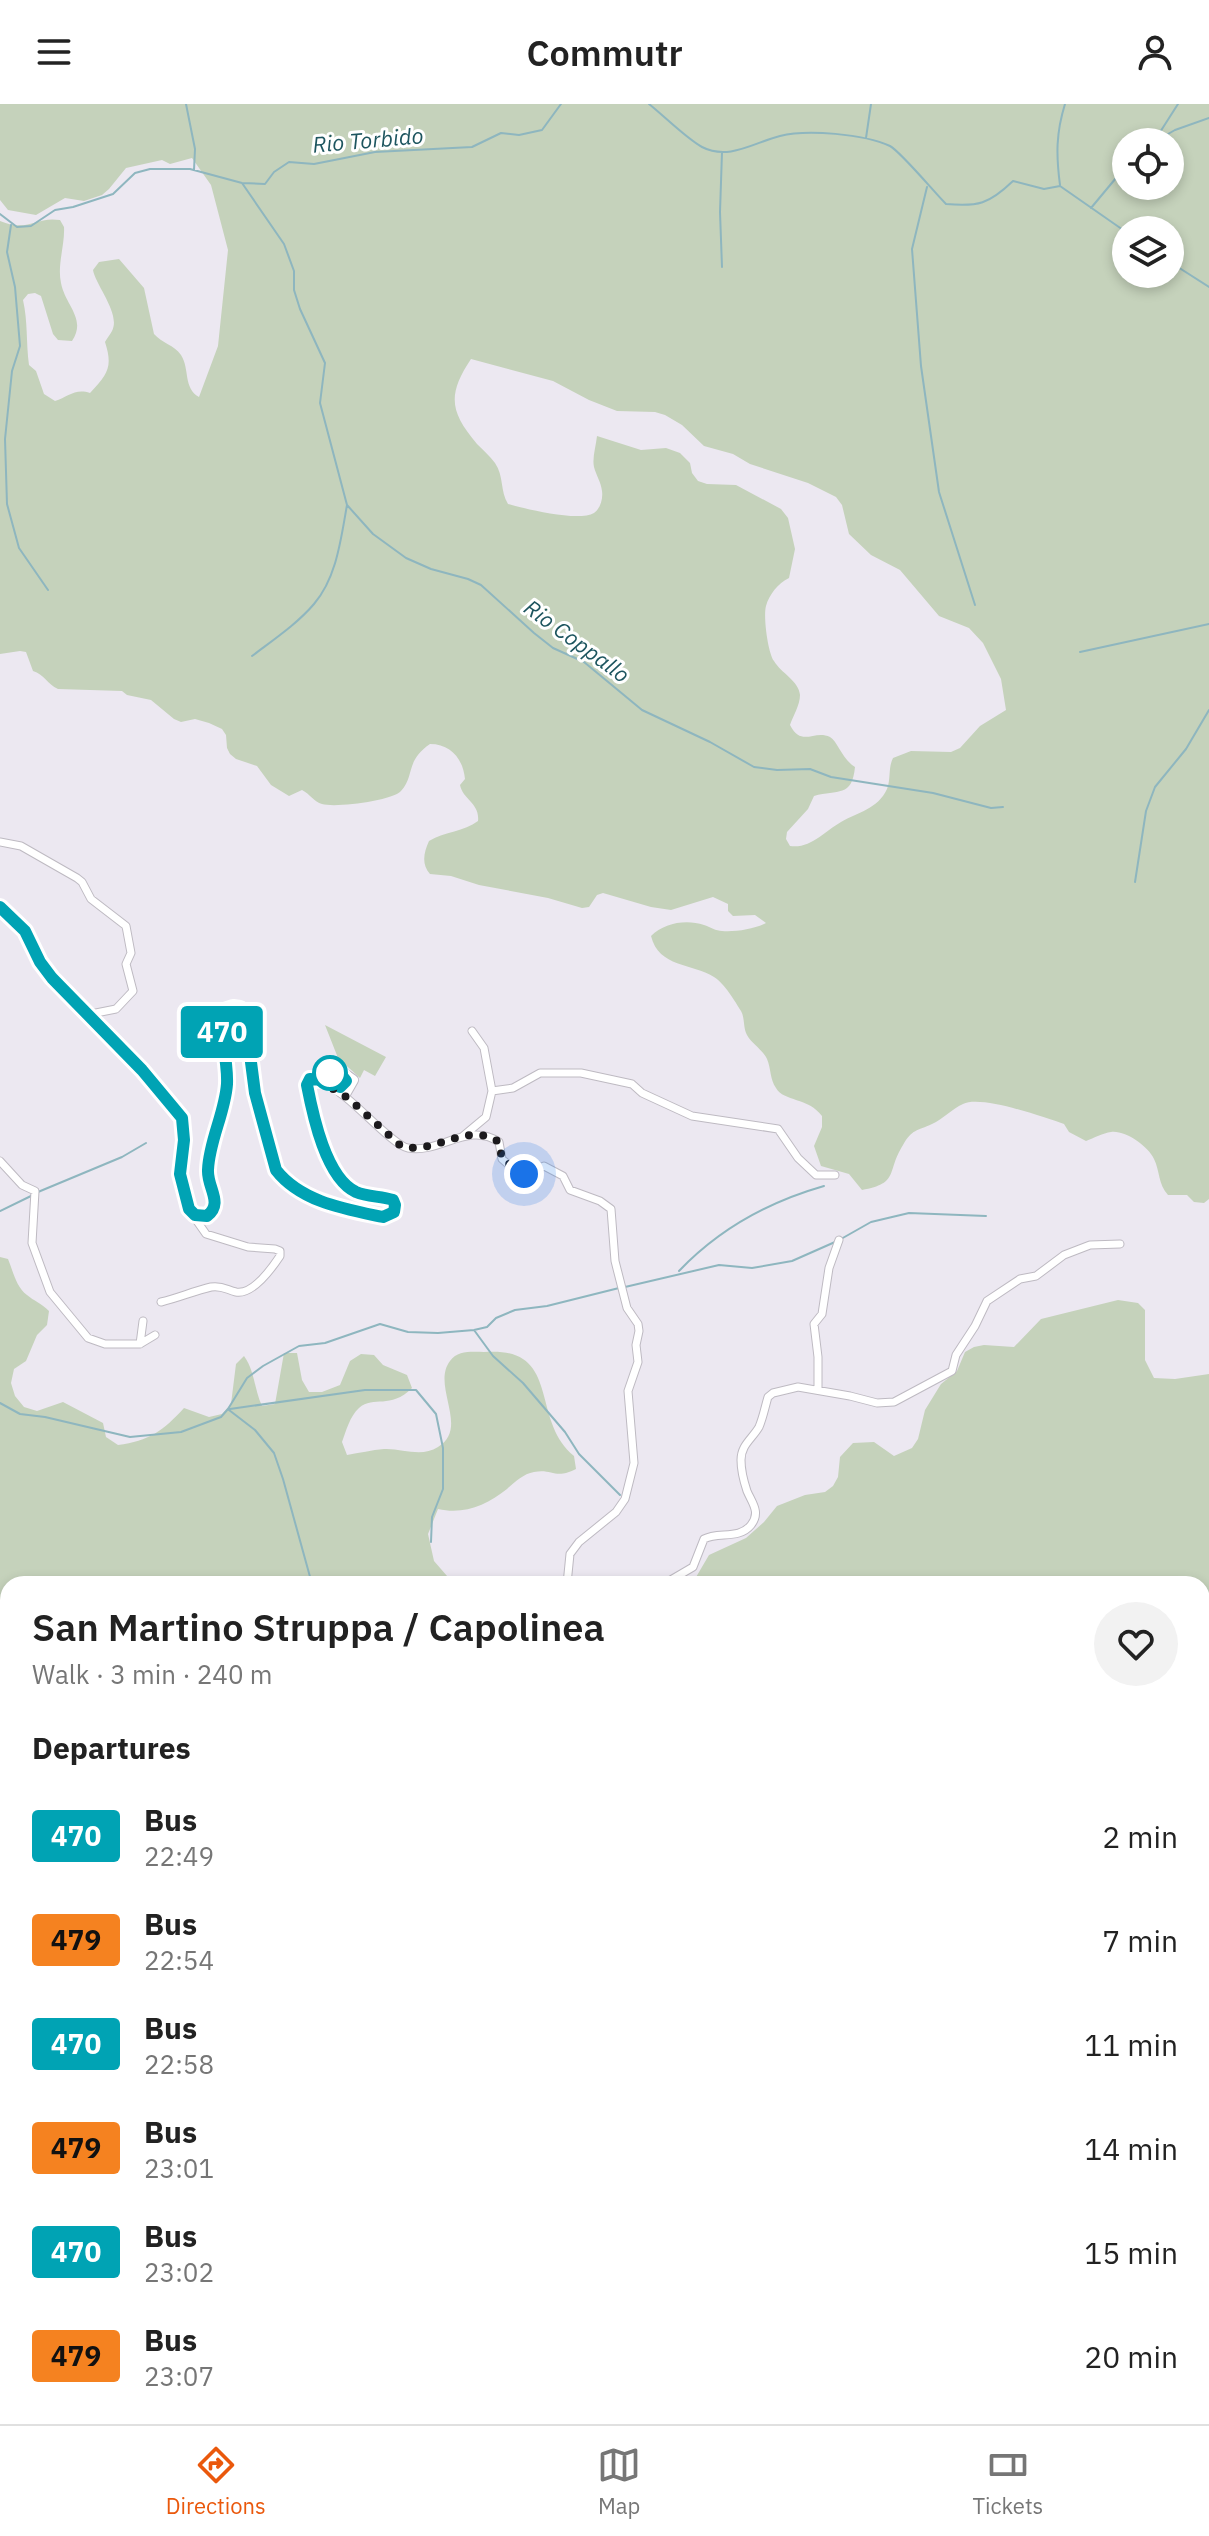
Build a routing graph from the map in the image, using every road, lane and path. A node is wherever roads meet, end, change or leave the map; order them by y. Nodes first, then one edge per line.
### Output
1 (0, 842) edge
2 (0, 907) edge
3 (86, 1015) junction
4 (472, 1031) dead end
5 (492, 1091) junction
6 (462, 1137) junction
7 (0, 1161) edge
8 (835, 1175) dead end
9 (191, 1212) junction
10 (839, 1240) dead end
11 (1120, 1244) dead end
12 (161, 1302) dead end
13 (143, 1321) dead end
14 (155, 1335) dead end
15 (140, 1344) junction
16 (818, 1390) junction
17 (568, 1576) edge
18 (678, 1576) edge

1 - 3 street
2 - 3 street
3 - 9 street
4 - 5 street
5 - 6 street
5 - 8 street
6 - 9 street
6 - 17 street
7 - 15 street
9 - 12 street
10 - 16 street
11 - 16 street
13 - 15 street
14 - 15 street
16 - 18 street

